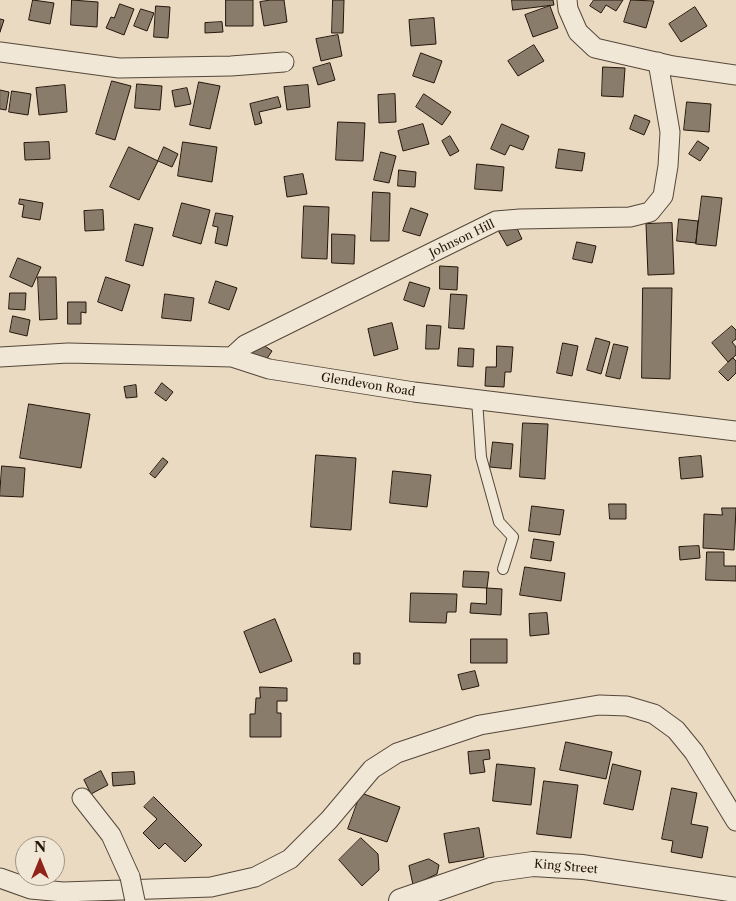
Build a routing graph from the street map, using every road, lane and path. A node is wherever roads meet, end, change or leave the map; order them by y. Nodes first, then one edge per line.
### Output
1 (567, 0) edge
2 (0, 52) edge
3 (284, 62) dead end
4 (658, 62) junction
5 (736, 75) edge
6 (0, 357) edge
7 (232, 357) junction
8 (477, 400) junction
9 (736, 431) edge
10 (503, 569) dead end
11 (82, 798) dead end
12 (736, 821) edge
13 (0, 878) edge
14 (736, 890) edge
15 (135, 901) edge
16 (400, 901) edge

1 - 4 street
2 - 3 street
4 - 5 street
4 - 7 street, Johnson Hill
6 - 7 street, Glendevon Road
7 - 8 street, Glendevon Road
8 - 9 street, Glendevon Road
8 - 10 lane
11 - 15 street, bridge
12 - 13 street
14 - 16 street, King Street

